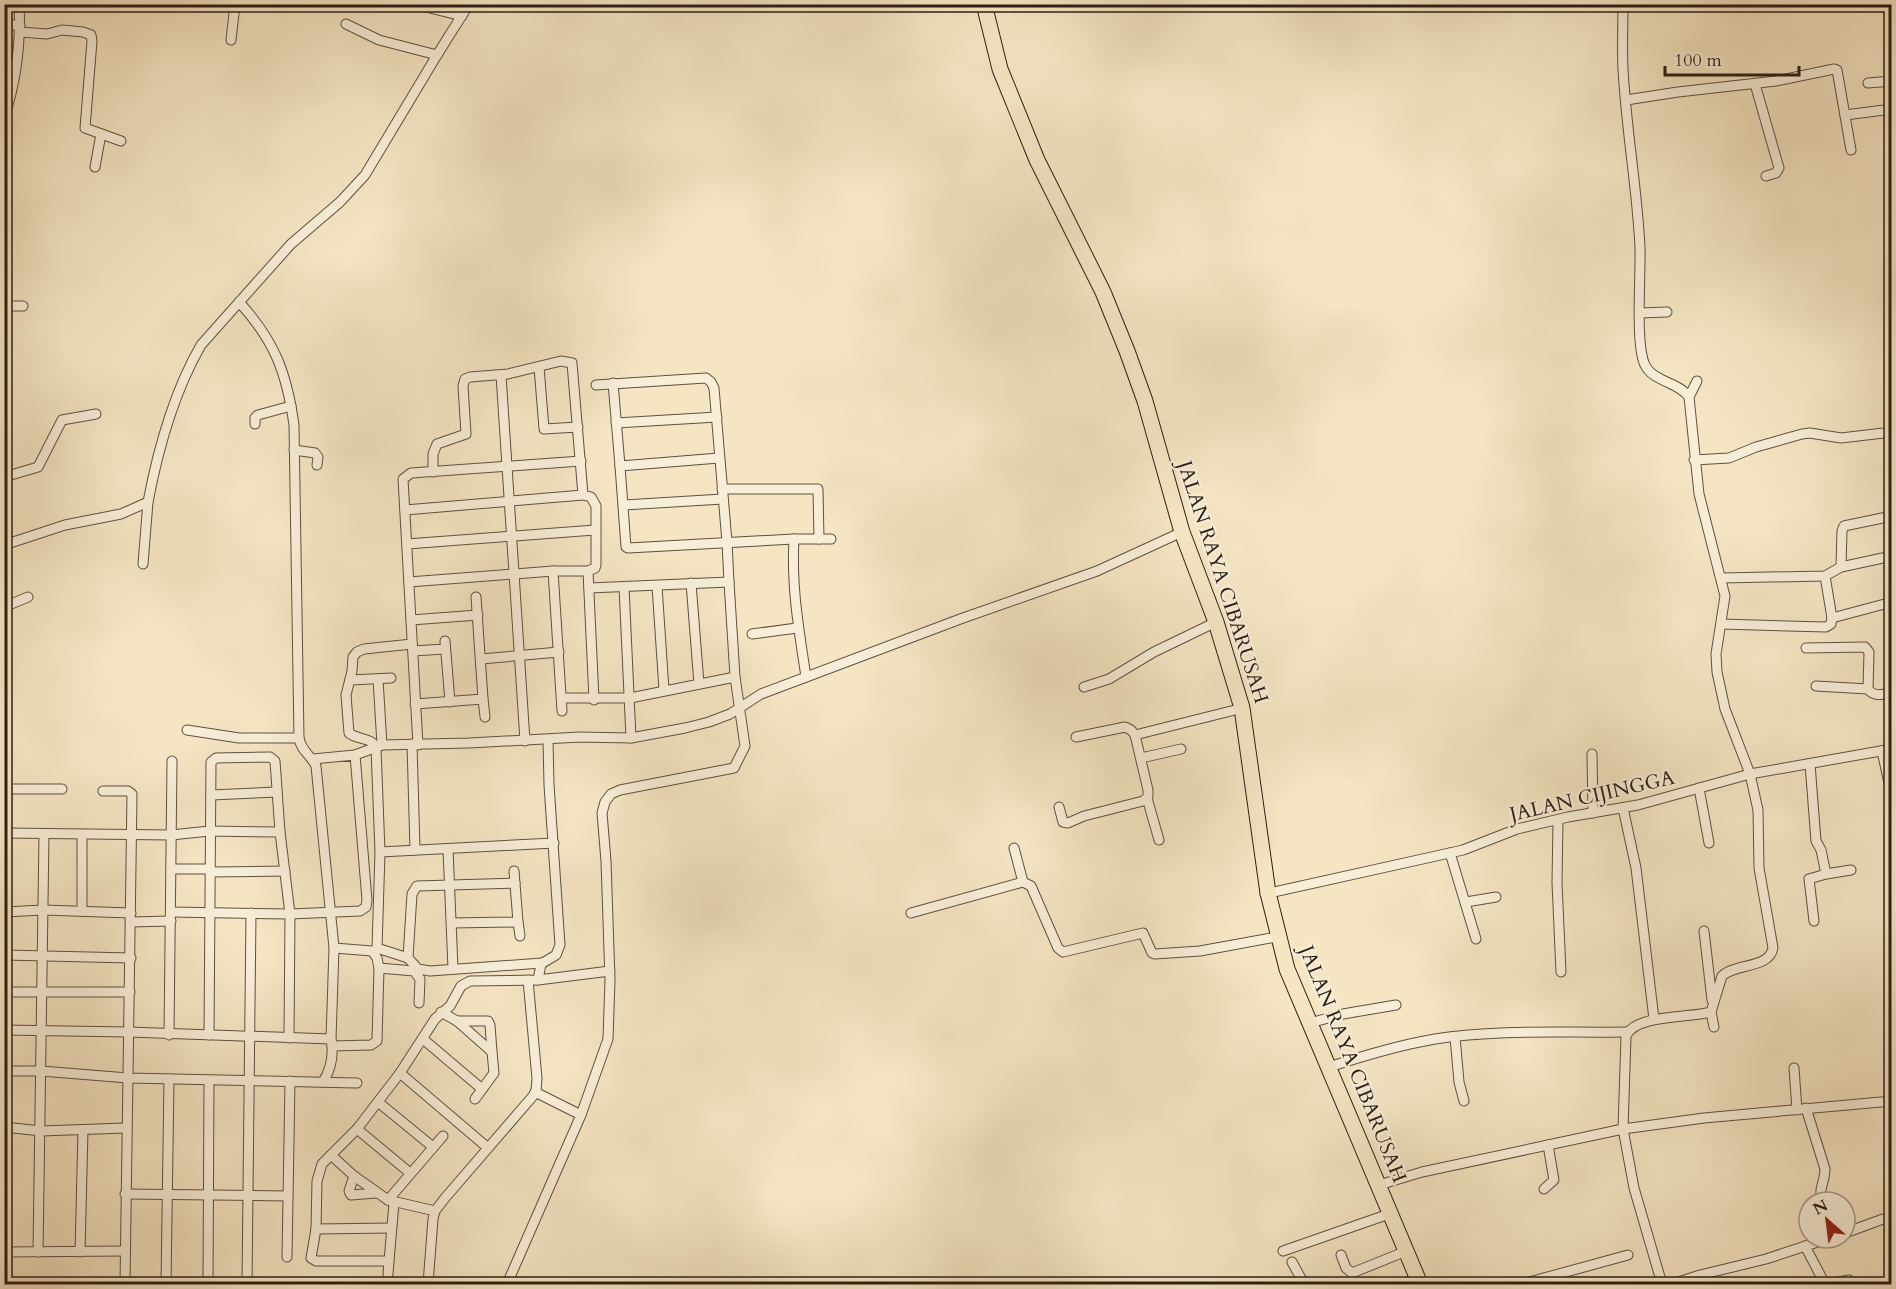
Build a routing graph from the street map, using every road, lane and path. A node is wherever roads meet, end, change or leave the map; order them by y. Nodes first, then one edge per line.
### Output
1 (19, 4) edge
2 (235, 4) edge
3 (414, 4) edge
4 (469, 4) edge
5 (983, 4) edge
6 (1623, 4) edge
7 (462, 16) junction
8 (346, 24) dead end
9 (4, 25) edge
10 (20, 28) junction
11 (231, 40) dead end
12 (437, 55) junction
13 (4, 60) edge
14 (17, 61) junction
15 (1892, 81) edge
16 (1868, 83) dead end
17 (1755, 84) junction
18 (1626, 100) junction
19 (1892, 110) edge
20 (1845, 115) junction
21 (4, 118) edge
22 (101, 134) junction
23 (121, 141) dead end
24 (1851, 150) dead end
25 (95, 167) dead end
26 (1766, 176) dead end
27 (239, 302) junction
28 (4, 306) edge
29 (23, 306) dead end
30 (1666, 312) dead end
31 (1640, 313) junction
32 (539, 367) junction
33 (501, 375) junction
34 (1697, 381) dead end
35 (613, 383) junction
36 (596, 384) dead end
37 (1689, 397) junction
38 (291, 406) junction
39 (96, 414) dead end
40 (717, 417) junction
41 (616, 423) junction
42 (255, 424) dead end
43 (578, 427) junction
44 (1892, 432) edge
45 (294, 450) junction
46 (719, 458) junction
47 (1694, 460) junction
48 (581, 461) junction
49 (317, 465) dead end
50 (620, 466) junction
51 (507, 468) junction
52 (433, 472) junction
53 (4, 477) edge
54 (722, 494) junction
55 (583, 495) junction
56 (148, 502) junction
57 (510, 502) junction
58 (624, 505) junction
59 (405, 510) junction
60 (1892, 516) edge
61 (595, 530) junction
62 (512, 536) junction
63 (794, 539) junction
64 (819, 539) junction
65 (831, 539) dead end
66 (1182, 539) junction
67 (727, 542) junction
68 (5, 543) edge
69 (407, 544) junction
70 (1892, 556) edge
71 (143, 564) dead end
72 (1192, 565) junction
73 (1841, 567) junction
74 (553, 571) junction
75 (588, 571) junction
76 (514, 574) junction
77 (1825, 576) junction
78 (1722, 578) junction
79 (409, 582) junction
80 (729, 582) junction
81 (692, 584) junction
82 (657, 586) junction
83 (624, 587) junction
84 (589, 588) junction
85 (28, 597) dead end
86 (476, 597) dead end
87 (1892, 602) edge
88 (4, 607) edge
89 (477, 615) junction
90 (1832, 618) junction
91 (411, 620) junction
92 (1214, 623) junction
93 (1721, 624) junction
94 (797, 628) junction
95 (752, 634) dead end
96 (412, 648) junction
97 (1806, 648) dead end
98 (559, 652) junction
99 (520, 657) junction
100 (481, 659) junction
101 (735, 677) junction
102 (806, 677) junction
103 (391, 678) dead end
104 (378, 679) junction
105 (350, 680) junction
106 (699, 684) junction
107 (1816, 686) dead end
108 (1084, 687) dead end
109 (1868, 689) junction
110 (664, 690) junction
111 (1892, 692) edge
112 (562, 698) junction
113 (630, 698) junction
114 (483, 699) junction
115 (594, 700) junction
116 (450, 702) junction
117 (415, 704) junction
118 (1239, 709) junction
119 (562, 711) dead end
120 (484, 717) dead end
121 (740, 717) junction
122 (187, 730) dead end
123 (1135, 735) junction
124 (1076, 737) dead end
125 (299, 738) junction
126 (631, 738) junction
127 (548, 740) junction
128 (525, 741) junction
129 (415, 745) junction
130 (379, 747) junction
131 (1181, 749) dead end
132 (1887, 750) edge
133 (1592, 754) dead end
134 (355, 755) junction
135 (1140, 758) junction
136 (313, 759) junction
137 (172, 761) dead end
138 (1810, 764) junction
139 (1750, 774) junction
140 (5, 778) edge
141 (1699, 788) junction
142 (6, 789) junction
143 (62, 789) dead end
144 (103, 790) dead end
145 (277, 792) junction
146 (211, 795) junction
147 (1892, 797) edge
148 (1147, 798) junction
149 (1059, 807) dead end
150 (1623, 808) junction
151 (1593, 813) junction
152 (4, 819) edge
153 (1558, 820) junction
154 (210, 831) junction
155 (280, 832) junction
156 (4, 833) edge
157 (44, 834) junction
158 (132, 834) junction
159 (82, 835) junction
160 (171, 836) junction
161 (1159, 840) dead end
162 (554, 843) junction
163 (1710, 843) dead end
164 (1014, 848) dead end
165 (448, 849) junction
166 (415, 850) junction
167 (380, 852) junction
168 (1450, 853) junction
169 (171, 868) junction
170 (210, 870) junction
171 (1851, 870) dead end
172 (285, 871) junction
173 (514, 871) dead end
174 (1826, 874) junction
175 (1023, 882) junction
176 (515, 883) junction
177 (450, 886) junction
178 (1267, 894) junction
179 (1496, 897) dead end
180 (1466, 902) junction
181 (43, 910) junction
182 (82, 910) junction
183 (4, 912) edge
184 (332, 912) junction
185 (210, 913) junction
186 (911, 913) dead end
187 (251, 914) junction
188 (290, 914) junction
189 (171, 916) junction
190 (131, 917) junction
191 (1814, 921) dead end
192 (518, 922) junction
193 (452, 923) junction
194 (1704, 931) dead end
195 (520, 936) dead end
196 (1276, 937) junction
197 (1476, 939) dead end
198 (334, 948) junction
199 (4, 955) edge
200 (42, 956) junction
201 (130, 958) junction
202 (408, 958) junction
203 (542, 963) junction
204 (379, 968) junction
205 (453, 969) junction
206 (610, 971) junction
207 (1561, 972) dead end
208 (533, 980) junction
209 (4, 992) edge
210 (42, 992) junction
211 (130, 992) junction
212 (419, 1003) dead end
213 (1396, 1005) dead end
214 (1712, 1008) junction
215 (441, 1012) junction
216 (1654, 1020) junction
217 (457, 1021) junction
218 (1310, 1023) junction
219 (1714, 1027) dead end
220 (4, 1030) edge
221 (42, 1031) junction
222 (128, 1032) junction
223 (1627, 1032) junction
224 (170, 1035) junction
225 (209, 1035) junction
226 (1455, 1037) junction
227 (250, 1038) junction
228 (289, 1038) junction
229 (423, 1039) junction
230 (331, 1042) junction
231 (492, 1052) junction
232 (1329, 1067) junction
233 (1794, 1068) dead end
234 (4, 1071) edge
235 (41, 1071) junction
236 (399, 1073) junction
237 (128, 1078) junction
238 (169, 1079) junction
239 (209, 1081) junction
240 (249, 1081) junction
241 (290, 1082) junction
242 (323, 1082) junction
243 (357, 1083) dead end
244 (482, 1089) junction
245 (535, 1092) junction
246 (475, 1100) dead end
247 (1464, 1101) dead end
248 (1892, 1101) edge
249 (378, 1102) junction
250 (1801, 1109) junction
251 (581, 1115) junction
252 (4, 1126) edge
253 (125, 1128) junction
254 (357, 1129) junction
255 (1623, 1129) junction
256 (82, 1130) junction
257 (41, 1131) junction
258 (443, 1136) dead end
259 (1548, 1145) junction
260 (433, 1147) junction
261 (488, 1148) junction
262 (331, 1155) junction
263 (411, 1173) junction
264 (354, 1176) junction
265 (1379, 1185) junction
266 (1544, 1189) dead end
267 (1821, 1190) edge
268 (376, 1192) junction
269 (125, 1194) junction
270 (209, 1194) junction
271 (167, 1195) junction
272 (248, 1196) junction
273 (288, 1196) junction
274 (391, 1201) junction
275 (435, 1211) junction
276 (1389, 1214) junction
277 (1883, 1219) dead end
278 (391, 1228) junction
279 (316, 1229) junction
280 (1857, 1229) edge
281 (1797, 1249) edge
282 (1807, 1250) edge
283 (125, 1251) junction
284 (1283, 1251) dead end
285 (4, 1252) edge
286 (38, 1252) junction
287 (80, 1252) junction
288 (1404, 1252) junction
289 (1341, 1255) dead end
290 (1628, 1255) dead end
291 (287, 1257) dead end
292 (389, 1261) junction
293 (1292, 1262) dead end
294 (388, 1274) dead end
295 (1414, 1283) edge
296 (124, 1284) edge
297 (166, 1284) edge
298 (208, 1284) edge
299 (247, 1284) edge
300 (428, 1284) edge
301 (507, 1284) edge
302 (1304, 1284) edge
303 (1522, 1284) edge
304 (1662, 1284) edge
305 (1672, 1284) edge
306 (1827, 1284) edge
307 (1851, 1284) edge

1 - 10 street
2 - 11 street
3 - 7 street
4 - 7 street
5 - 66 main road, JALAN RAYA CIBARUSAH
6 - 18 street
7 - 12 street
8 - 12 street
9 - 10 street
10 - 14 street
10 - 22 street
12 - 27 street
13 - 14 street
14 - 21 street
15 - 16 street
17 - 18 street
17 - 20 street
17 - 26 street
18 - 31 street
19 - 20 street
20 - 24 street
22 - 23 street
22 - 25 street
27 - 38 street
27 - 56 street
28 - 29 street
30 - 31 street
31 - 37 street
32 - 33 street
32 - 43 street
32 - 43 street
33 - 51 street
33 - 52 street
34 - 37 street
35 - 36 street
35 - 40 street
35 - 41 street
37 - 47 street
38 - 42 street
38 - 45 street
39 - 53 street
40 - 41 street
40 - 46 street
41 - 50 street
43 - 48 street
44 - 47 street
45 - 49 street
45 - 125 street
46 - 50 street
46 - 54 street
47 - 78 street
48 - 51 street
48 - 55 street
50 - 58 street
51 - 52 street
51 - 57 street
52 - 59 street
54 - 58 street
54 - 64 street
54 - 67 street
55 - 57 street
55 - 61 street
56 - 68 street
56 - 71 street
57 - 59 street
57 - 62 street
58 - 67 street
59 - 69 street
60 - 73 street
61 - 62 street
61 - 75 street
62 - 69 street
62 - 76 street
63 - 64 street
63 - 67 street
63 - 94 street
64 - 65 street
66 - 72 main road, JALAN RAYA CIBARUSAH
66 - 102 street
67 - 80 street
69 - 79 street
70 - 73 street
72 - 92 main road, JALAN RAYA CIBARUSAH
72 - 178 main road, JALAN RAYA CIBARUSAH
73 - 77 street
74 - 75 street
74 - 76 street
74 - 98 street
75 - 84 street
76 - 79 street
76 - 99 street
77 - 78 street
77 - 90 street
78 - 93 street
79 - 91 street
80 - 81 street
80 - 101 street
81 - 82 street
81 - 106 street
82 - 83 street
82 - 110 street
83 - 84 street
83 - 113 street
84 - 115 street
85 - 88 street
86 - 89 street
87 - 90 street
89 - 91 street
89 - 100 street
90 - 93 street
91 - 96 street
92 - 108 street
92 - 118 main road, JALAN RAYA CIBARUSAH
93 - 139 street
94 - 95 street
94 - 102 street
96 - 105 street
96 - 116 street
96 - 117 street
97 - 109 street
98 - 99 street
98 - 112 street
99 - 100 street
99 - 128 street
100 - 114 street
101 - 106 street
101 - 121 street
102 - 121 street
103 - 104 street
104 - 105 street
104 - 130 street
105 - 130 street
106 - 110 street
107 - 109 street
109 - 111 street
110 - 113 street
112 - 115 street
112 - 119 street
113 - 115 street
113 - 126 street
114 - 116 street
114 - 120 street
116 - 117 street
117 - 129 street
118 - 123 street
118 - 178 main road, JALAN RAYA CIBARUSAH
121 - 126 street
121 - 206 street
122 - 125 street
123 - 124 street
123 - 135 street
125 - 136 street
126 - 127 street
127 - 128 street
127 - 162 street
128 - 129 street
129 - 130 street
129 - 166 street
130 - 134 street
130 - 167 street
131 - 135 street
132 - 138 street, JALAN CIJINGGA
132 - 147 street
133 - 151 street
134 - 136 street
134 - 184 street
135 - 148 street
136 - 184 street
137 - 160 street
138 - 139 street, JALAN CIJINGGA
138 - 174 street
139 - 141 street, JALAN CIJINGGA
139 - 214 street
140 - 142 street
141 - 150 street, JALAN CIJINGGA
141 - 163 street
142 - 143 street
142 - 152 street
144 - 158 street
145 - 146 street
145 - 146 street
145 - 155 street
146 - 154 street
148 - 149 street
148 - 161 street
150 - 151 street, JALAN CIJINGGA
150 - 216 street
151 - 153 street, JALAN CIJINGGA
153 - 168 street, JALAN CIJINGGA
153 - 207 street
154 - 155 street
154 - 160 street
154 - 170 street
155 - 172 street
156 - 157 street
157 - 159 street
157 - 181 street
158 - 159 street
158 - 160 street
158 - 190 street
159 - 182 street
160 - 169 street
162 - 165 street
162 - 203 street
164 - 175 street
165 - 166 street
165 - 177 street
166 - 167 street
167 - 202 street
168 - 178 street, JALAN CIJINGGA
168 - 180 street
169 - 170 street
169 - 189 street
170 - 172 street
170 - 185 street
171 - 174 street
172 - 188 street
173 - 176 street
174 - 191 street
175 - 186 street
175 - 196 street
176 - 177 street
176 - 192 street
177 - 193 street
177 - 202 street
178 - 196 main road, JALAN RAYA CIBARUSAH
178 - 218 main road, JALAN RAYA CIBARUSAH
179 - 180 street
180 - 197 street
181 - 182 street
181 - 183 street
181 - 200 street
182 - 190 street
184 - 188 street
184 - 198 street
185 - 187 street
185 - 189 street
185 - 225 street
187 - 188 street
187 - 227 street
188 - 228 street
189 - 190 street
189 - 224 street
190 - 201 street
192 - 193 street
192 - 195 street
193 - 205 street
194 - 214 street
196 - 276 main road, JALAN RAYA CIBARUSAH
198 - 204 street
198 - 230 street
199 - 200 street
200 - 201 street
200 - 210 street
201 - 211 street
202 - 205 street
203 - 205 street
203 - 208 street
204 - 212 street
204 - 230 street
206 - 208 street
206 - 251 street
208 - 215 street
208 - 245 street
209 - 210 street
210 - 211 street
210 - 221 street
211 - 222 street
213 - 218 street
214 - 216 street
214 - 219 street
215 - 217 street
215 - 229 street
216 - 223 street
217 - 231 street
217 - 231 street
218 - 232 main road, JALAN RAYA CIBARUSAH
220 - 221 street
221 - 222 street
221 - 235 street
222 - 224 street
222 - 237 street
223 - 226 street
223 - 255 street
224 - 225 street
225 - 227 street
226 - 232 street
226 - 247 street
227 - 228 street
227 - 240 street
228 - 230 street
229 - 236 street
229 - 244 street
230 - 242 street
231 - 244 street
232 - 265 main road, JALAN RAYA CIBARUSAH
233 - 250 street
234 - 235 street
235 - 237 street
235 - 257 street
236 - 249 street
236 - 261 street
237 - 238 street
237 - 253 street
238 - 239 street
238 - 271 street
239 - 240 street
239 - 270 street
240 - 241 street
240 - 272 street
241 - 242 street
241 - 273 street
242 - 243 street
244 - 246 street
245 - 251 street
245 - 261 street
248 - 250 street
249 - 254 street
249 - 260 street
250 - 255 street
250 - 267 street
251 - 301 street
252 - 257 street
253 - 256 street
253 - 269 street
254 - 262 street
254 - 263 street
255 - 259 street
255 - 304 street
256 - 257 street
256 - 287 street
257 - 286 street
258 - 260 street
259 - 265 street
259 - 266 street
260 - 263 street
261 - 275 street
262 - 264 street
262 - 279 street
263 - 274 street
264 - 268 street
264 - 268 street
265 - 295 main road, JALAN RAYA CIBARUSAH
268 - 274 street
269 - 271 street
269 - 283 street
270 - 271 street
270 - 272 street
270 - 298 street
271 - 297 street
272 - 273 street
272 - 299 street
273 - 291 street
274 - 275 street
274 - 278 street
275 - 300 street
276 - 284 street
276 - 288 main road, JALAN RAYA CIBARUSAH
277 - 280 street
278 - 279 street
278 - 292 street
279 - 292 street
281 - 305 street
282 - 306 street
283 - 287 street
283 - 296 street
285 - 286 street
286 - 287 street
288 - 289 street
288 - 295 main road, JALAN RAYA CIBARUSAH
290 - 303 street
292 - 294 street
293 - 302 street
306 - 307 street

